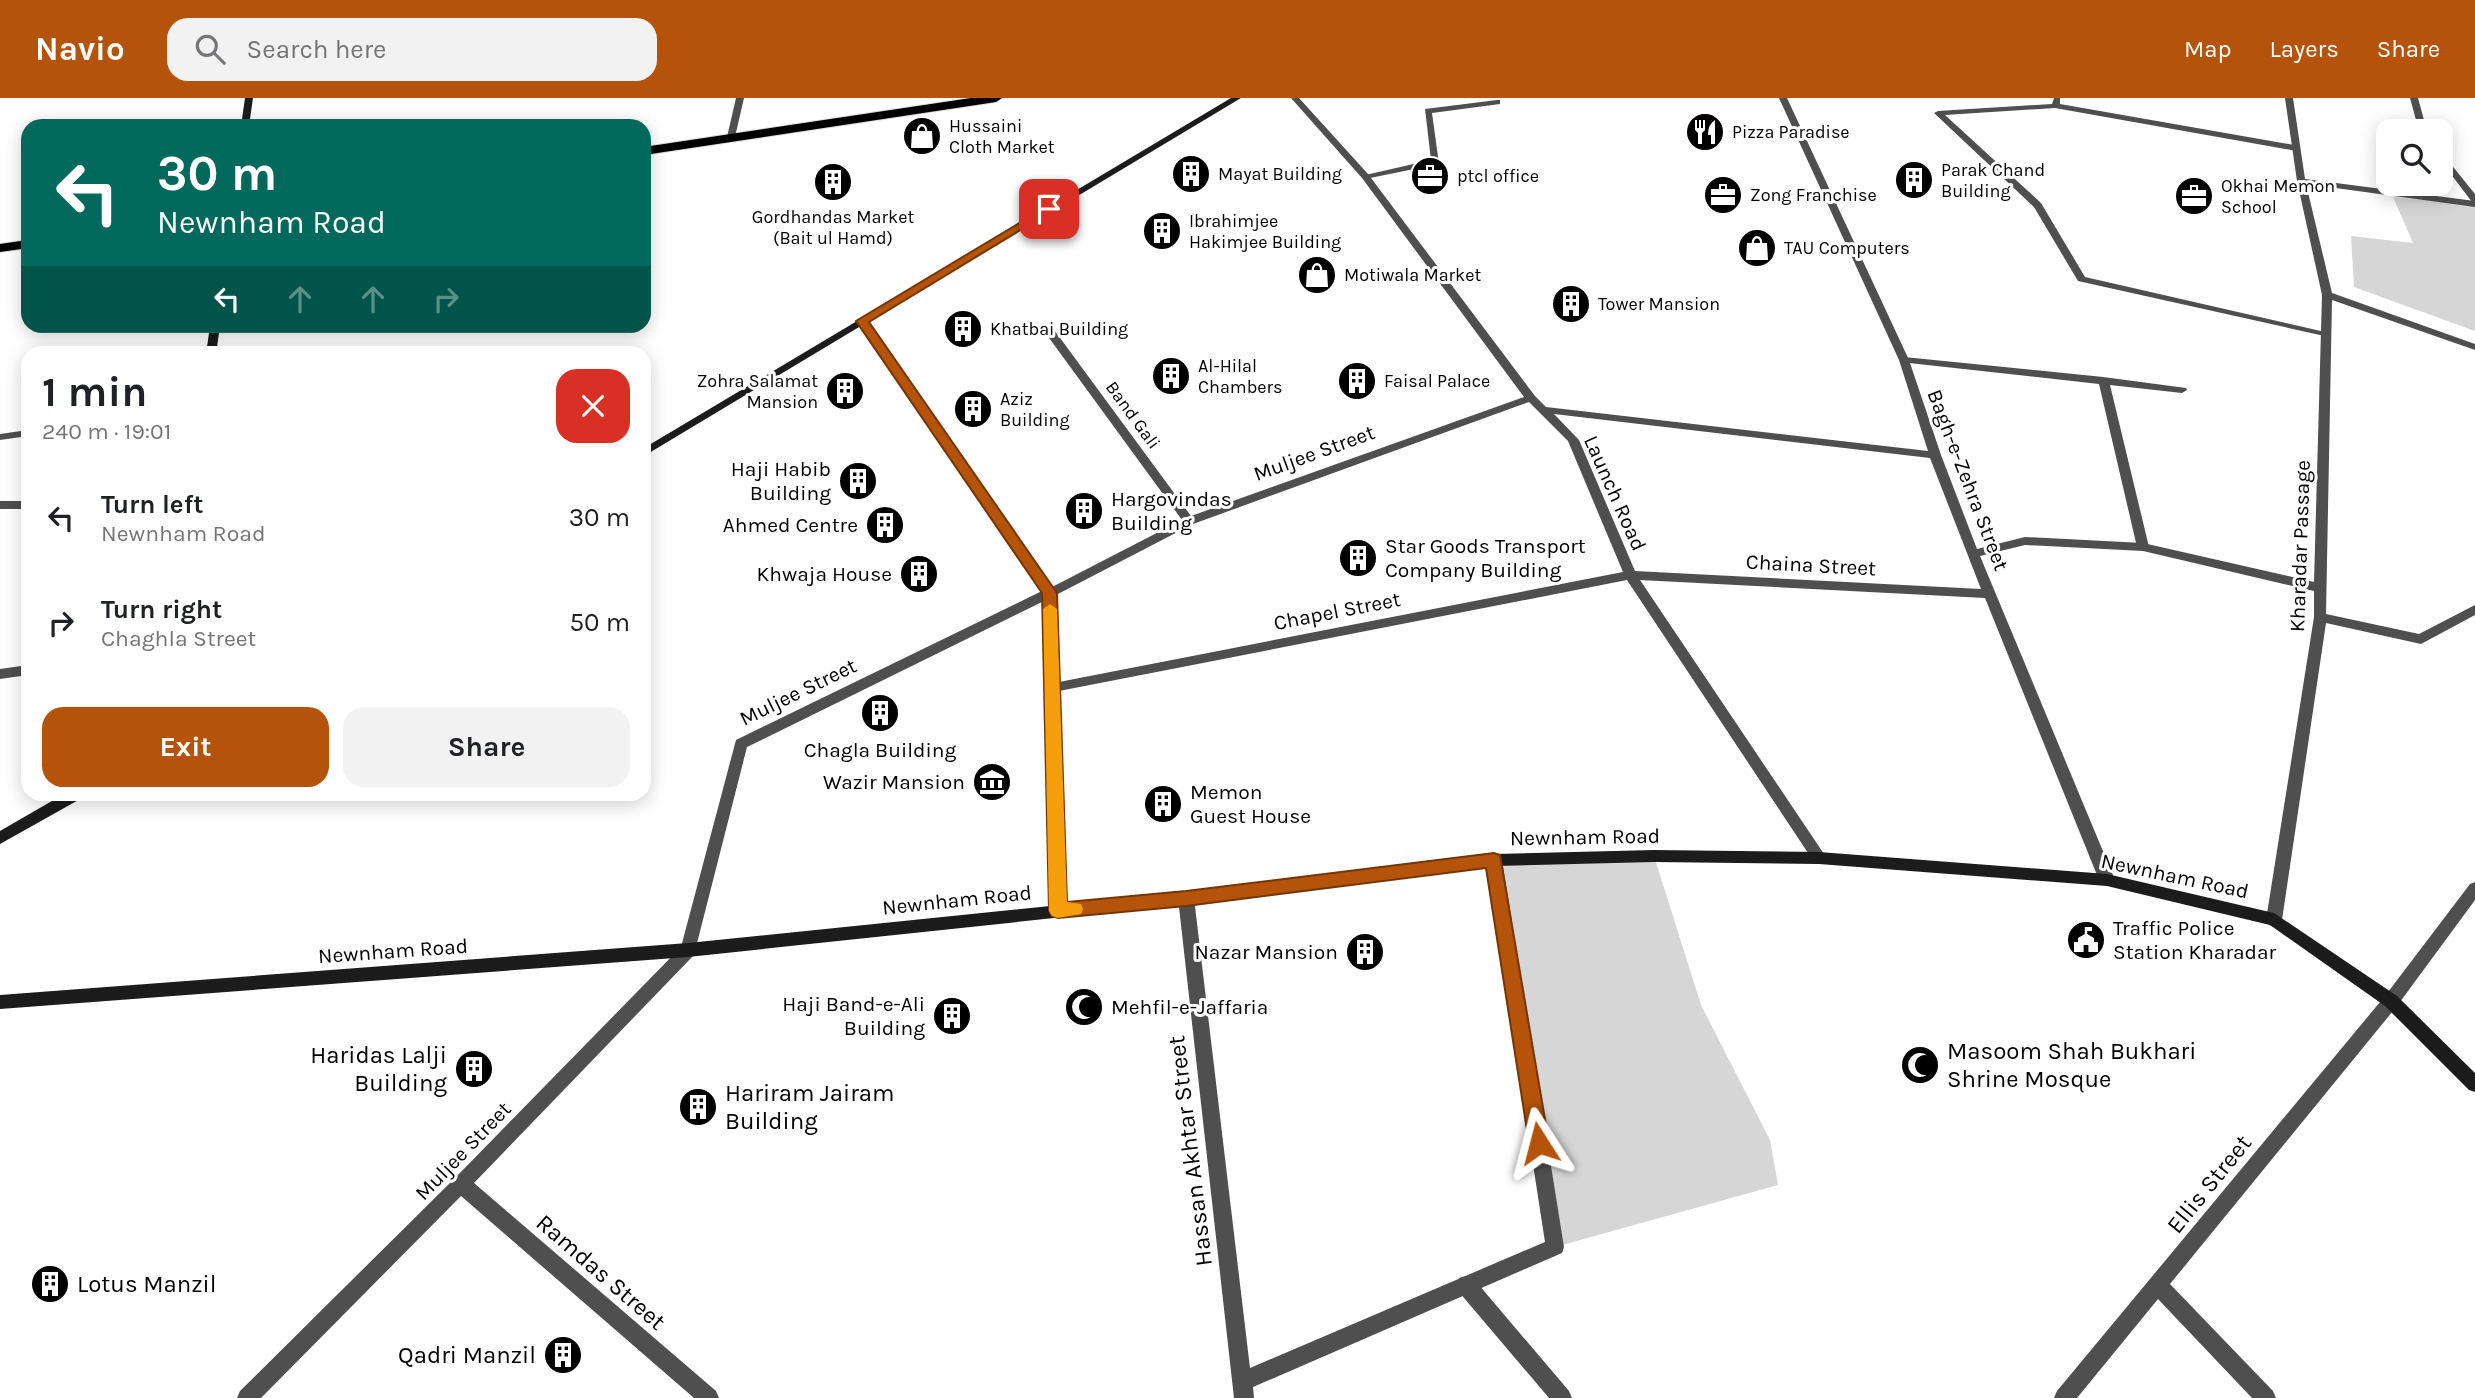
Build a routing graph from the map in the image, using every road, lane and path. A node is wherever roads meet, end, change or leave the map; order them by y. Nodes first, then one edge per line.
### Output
1 (249, 98) edge
2 (740, 98) edge
3 (996, 98) edge
4 (1237, 98) edge
5 (1295, 98) edge
6 (1783, 98) edge
7 (2289, 98) edge
8 (2414, 98) edge
9 (1497, 102) dead end
10 (2056, 102) edge
11 (246, 119) edge
12 (2420, 119) edge
13 (731, 137) junction
14 (2297, 148) junction
15 (651, 150) edge
16 (2453, 172) edge
17 (1365, 176) junction
18 (2301, 181) junction
19 (2475, 202) edge
20 (21, 245) edge
21 (0, 248) edge
22 (2328, 295) junction
23 (862, 321) junction
24 (1048, 329) dead end
25 (2325, 335) junction
26 (2475, 347) edge
27 (1904, 360) junction
28 (2103, 380) junction
29 (2182, 390) dead end
30 (1531, 398) junction
31 (1544, 410) junction
32 (21, 434) edge
33 (0, 437) edge
34 (651, 449) edge
35 (1935, 455) junction
36 (0, 505) edge
37 (21, 505) edge
38 (1189, 521) junction
39 (2143, 547) junction
40 (1973, 554) junction
41 (1630, 575) junction
42 (2320, 588) junction
43 (1049, 593) junction
44 (1991, 594) junction
45 (2475, 609) edge
46 (2320, 617) junction
47 (21, 671) edge
48 (0, 674) edge
49 (1052, 688) junction
50 (65, 801) edge
51 (0, 838) edge
52 (1819, 858) junction
53 (1494, 860) junction
54 (2107, 880) junction
55 (2475, 888) edge
56 (1186, 898) junction
57 (1058, 911) junction
58 (2274, 920) junction
59 (688, 950) junction
60 (2391, 1000) junction
61 (0, 1002) edge
62 (2475, 1084) edge
63 (461, 1184) junction
64 (2158, 1284) junction
65 (1466, 1285) junction
66 (1243, 1390) edge
67 (247, 1398) edge
68 (709, 1398) edge
69 (1562, 1398) edge
70 (2064, 1398) edge
71 (2266, 1398) edge

1 - 11 street
2 - 13 street
3 - 13 highway
4 - 23 street
5 - 17 street, Launch Road
6 - 27 street, Bagh-e-Zehra Street
7 - 14 street, Kharadar Passage
8 - 12 street
9 - 17 street
10 - 14 street
10 - 25 street
13 - 15 highway
14 - 18 street, Kharadar Passage
16 - 19 street
17 - 30 street, Launch Road
18 - 19 street
18 - 22 street, Kharadar Passage
20 - 21 highway
22 - 25 street, Kharadar Passage
22 - 26 street
23 - 34 street
23 - 43 street
24 - 38 street, Band Gali
25 - 42 street, Kharadar Passage
27 - 28 street
27 - 35 street, Bagh-e-Zehra Street
28 - 29 street
28 - 39 street
30 - 31 street, Launch Road
30 - 38 street, Muljee Street
31 - 35 street
31 - 41 street, Launch Road
32 - 33 street
35 - 40 street, Bagh-e-Zehra Street
36 - 37 street
38 - 43 street, Muljee Street
39 - 40 street
39 - 42 street
40 - 44 street, Bagh-e-Zehra Street
41 - 44 street, Chaina Street
41 - 49 street, Chapel Street
41 - 52 street, Launch Road
42 - 46 street, Kharadar Passage
43 - 49 street
43 - 59 street, Muljee Street
44 - 54 street, Bagh-e-Zehra Street
45 - 46 street
46 - 58 street, Kharadar Passage
47 - 48 street
49 - 57 street
50 - 51 street
52 - 53 street, Newnham Road
52 - 54 street, Newnham Road
53 - 56 street, Newnham Road
53 - 65 street
54 - 58 street, Newnham Road
55 - 60 street, Ellis Street
56 - 57 street, Newnham Road
56 - 66 street, Hassan Akhtar Street
57 - 59 street, Newnham Road
58 - 60 street, Newnham Road
59 - 61 street, Newnham Road
59 - 63 street, Muljee Street
60 - 62 street, Newnham Road
60 - 64 street, Ellis Street
63 - 67 street, Muljee Street
63 - 68 street, Ramdas Street
64 - 70 street, Ellis Street
64 - 71 street
65 - 66 street
65 - 69 street

